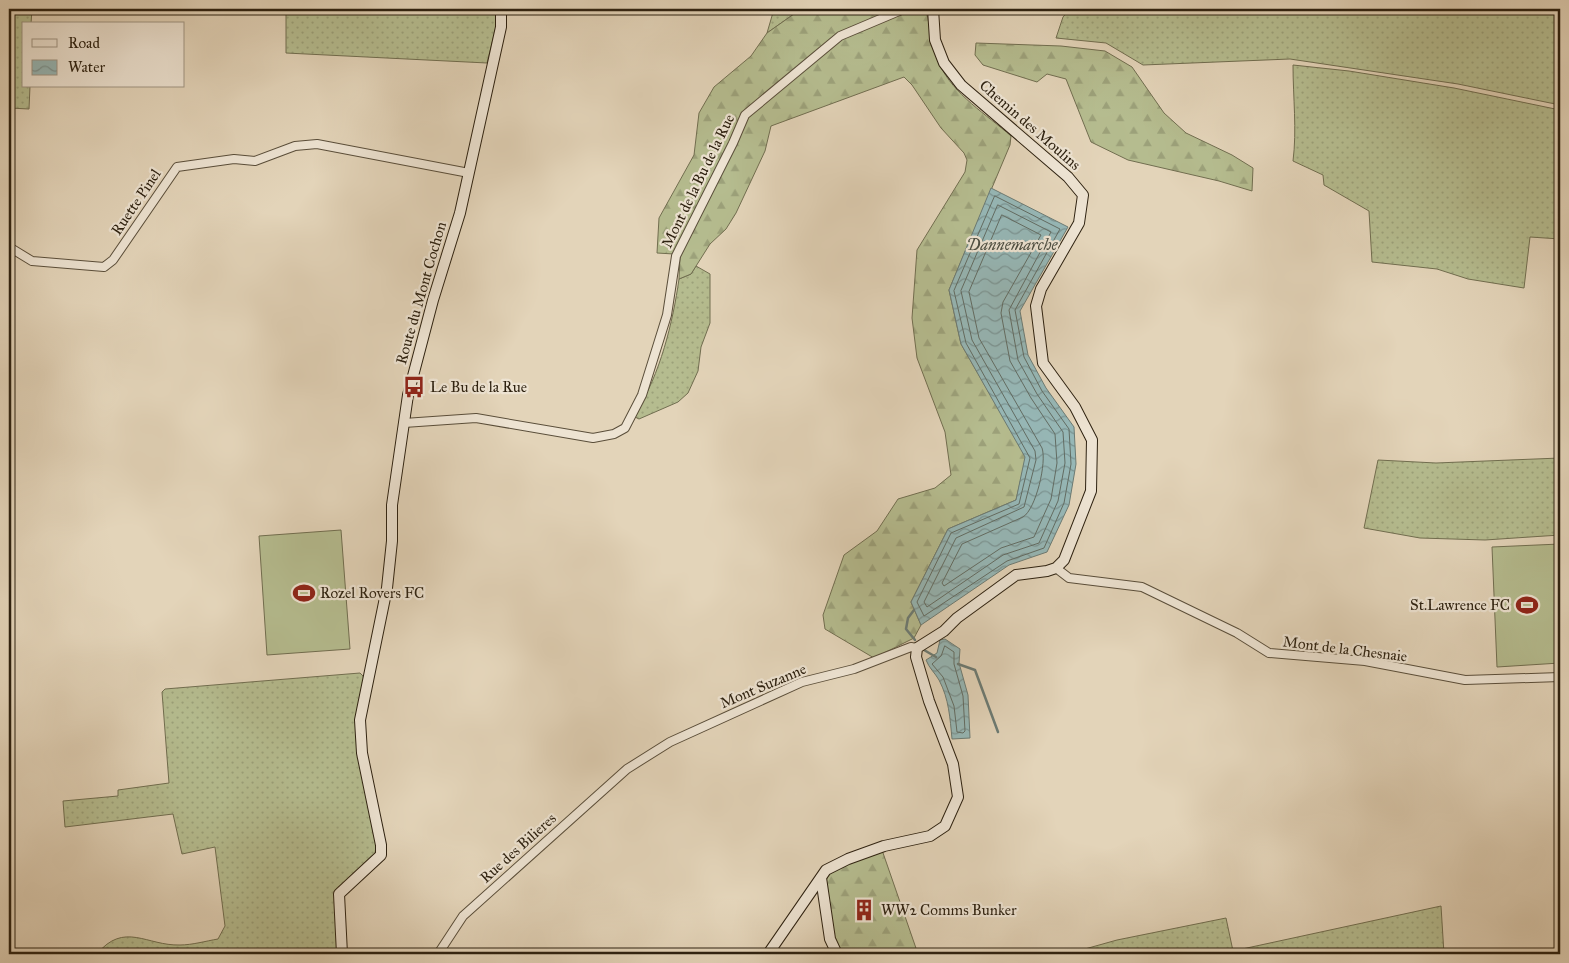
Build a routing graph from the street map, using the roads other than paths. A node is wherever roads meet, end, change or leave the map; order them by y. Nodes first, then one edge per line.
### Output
1 (501, 9) edge
2 (904, 9) edge
3 (933, 9) edge
4 (469, 173) junction
5 (9, 247) edge
6 (404, 423) junction
7 (1056, 568) junction
8 (917, 648) junction
9 (1560, 677) edge
10 (627, 769) joint
11 (821, 878) junction
12 (342, 954) edge
13 (438, 954) edge
14 (768, 954) edge
15 (838, 954) edge

1 - 4 street, Route du Mont Cochon
2 - 6 street, Mont de la Bu de la Rue
3 - 7 street, Chemin des Moulins
4 - 5 street, Ruette Pinel
4 - 6 street, Route du Mont Cochon
6 - 12 street, Route du Mont Cochon
7 - 8 street
7 - 9 street, Mont de la Chesnaie
8 - 10 street, Mont Suzanne
8 - 11 street
10 - 13 street, Rue des Bilieres
11 - 14 street
11 - 15 street

